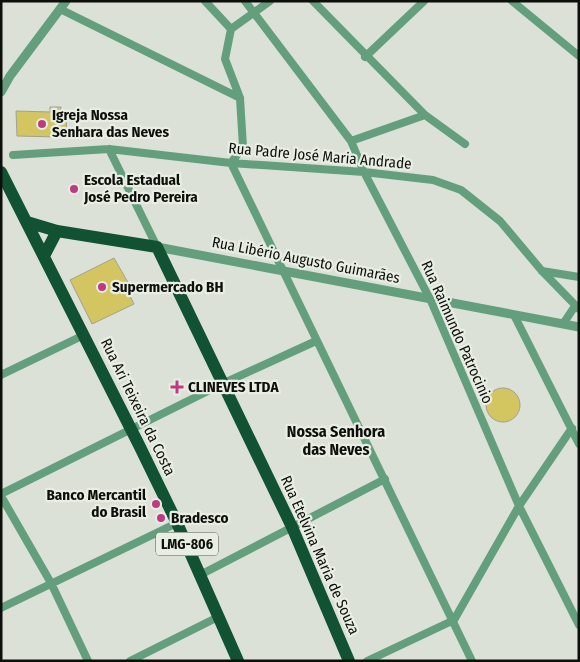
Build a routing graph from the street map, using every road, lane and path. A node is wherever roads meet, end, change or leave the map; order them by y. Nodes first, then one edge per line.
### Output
1 (205, 1) edge
2 (245, 1) edge
3 (270, 1) edge
4 (313, 1) edge
5 (424, 1) edge
6 (512, 1) edge
7 (64, 6) edge
8 (254, 14) junction
9 (231, 29) junction
10 (579, 56) edge
11 (365, 57) junction
12 (1, 92) edge
13 (240, 98) junction
14 (424, 115) junction
15 (352, 141) junction
16 (465, 144) dead end
17 (109, 149) junction
18 (13, 155) dead end
19 (232, 163) junction
20 (364, 172) junction
21 (2, 173) edge
22 (28, 222) junction
23 (57, 231) junction
24 (156, 248) junction
25 (44, 256) junction
26 (542, 272) junction
27 (284, 273) junction
28 (579, 277) edge
29 (431, 301) junction
30 (577, 308) edge
31 (515, 316) junction
32 (563, 324) junction
33 (579, 327) edge
34 (84, 335) junction
35 (316, 341) junction
36 (1, 374) edge
37 (222, 384) junction
38 (572, 428) junction
39 (132, 429) junction
40 (579, 444) edge
41 (385, 480) junction
42 (1, 495) edge
43 (519, 506) junction
44 (177, 523) junction
45 (292, 527) junction
46 (200, 575) junction
47 (51, 583) junction
48 (1, 608) edge
49 (218, 617) junction
50 (454, 620) junction
51 (579, 625) edge
52 (88, 661) edge
53 (130, 661) edge
54 (238, 661) edge
55 (349, 661) edge
56 (367, 661) edge
57 (472, 661) edge

1 - 9 street
2 - 8 street, Rua Raimundo Patrocinio
3 - 8 street
4 - 11 street
5 - 11 street
6 - 10 street
7 - 12 street
7 - 13 street
8 - 9 street
8 - 15 street, Rua Raimundo Patrocinio
9 - 13 street
11 - 14 street
13 - 19 street
14 - 15 street
14 - 16 street
15 - 20 street, Rua Raimundo Patrocinio
17 - 18 street, Rua Padre José Maria Andrade
17 - 19 street, Rua Padre José Maria Andrade
17 - 24 street
19 - 20 street, Rua Padre José Maria Andrade
19 - 27 street
20 - 26 street, Rua Padre José Maria Andrade
20 - 29 street, Rua Raimundo Patrocinio
21 - 22 highway, Rua Ari Teixeira da Costa / LMG-806
22 - 23 highway, Rua Libério Augusto Guimarães
22 - 25 highway, Rua Ari Teixeira da Costa / LMG-806
23 - 24 highway, Rua Libério Augusto Guimarães
23 - 25 highway
24 - 27 street, Rua Libério Augusto Guimarães
24 - 37 highway, Rua Etelvina Maria de Souza
25 - 34 highway, Rua Ari Teixeira da Costa / LMG-806
26 - 28 street
26 - 30 street, Rua Padre José Maria Andrade
27 - 29 street, Rua Libério Augusto Guimarães
27 - 35 street
29 - 31 street, Rua Libério Augusto Guimarães
29 - 43 street, Rua Raimundo Patrocinio
30 - 32 street
31 - 32 street, Rua Libério Augusto Guimarães
31 - 38 street
32 - 33 street, Rua Libério Augusto Guimarães
34 - 36 street
34 - 39 highway, Rua Ari Teixeira da Costa / LMG-806
35 - 37 street
35 - 41 street
37 - 39 street
37 - 45 highway, Rua Etelvina Maria de Souza
38 - 40 street
38 - 43 street
39 - 42 street
39 - 44 highway, Rua Ari Teixeira da Costa / LMG-806
41 - 45 street
41 - 50 street
42 - 47 street
43 - 50 street
43 - 51 street, Rua Raimundo Patrocinio
44 - 46 highway, Rua Ari Teixeira da Costa / LMG-806
44 - 47 street
45 - 46 street
45 - 55 highway, Rua Etelvina Maria de Souza
46 - 49 highway, Rua Ari Teixeira da Costa / LMG-806
47 - 48 street
47 - 52 street
49 - 53 street
49 - 54 highway, Rua Ari Teixeira da Costa / LMG-806
50 - 56 street
50 - 57 street

